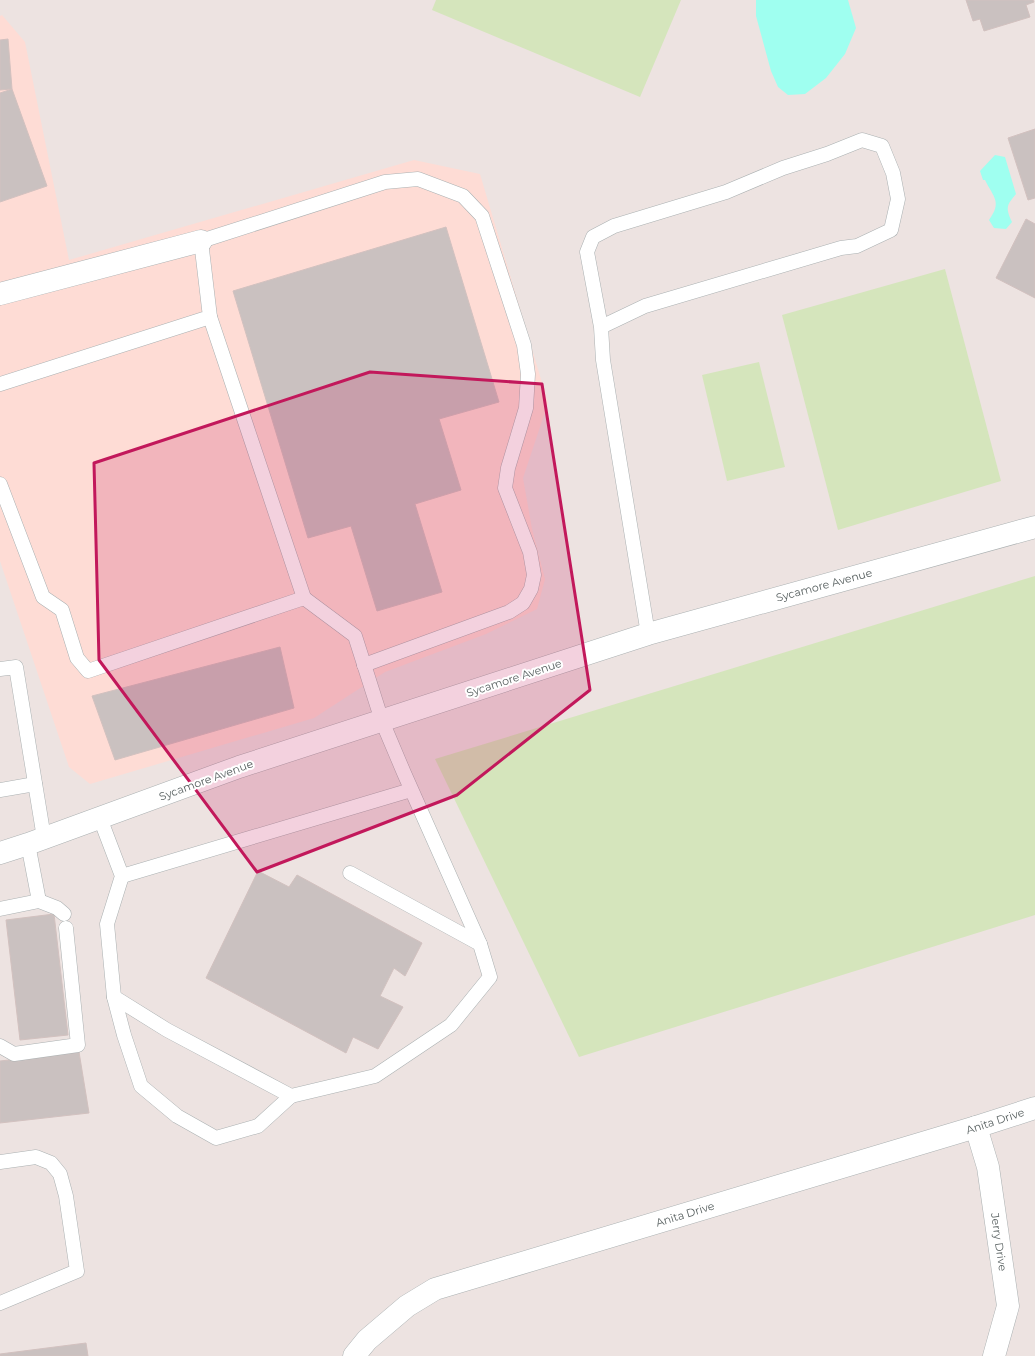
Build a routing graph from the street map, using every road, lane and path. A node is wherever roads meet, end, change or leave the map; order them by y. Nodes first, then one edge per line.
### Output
1 (201, 241) junction
2 (0, 294) edge
3 (210, 317) junction
4 (601, 327) junction
5 (0, 384) edge
6 (0, 484) edge
7 (1035, 527) edge
8 (304, 598) junction
9 (648, 634) junction
10 (364, 665) junction
11 (0, 669) edge
12 (382, 721) junction
13 (35, 784) junction
14 (0, 790) edge
15 (411, 790) junction
16 (100, 818) junction
17 (36, 841) junction
18 (0, 853) edge
19 (350, 873) dead end
20 (122, 876) junction
21 (39, 901) junction
22 (0, 909) edge
23 (64, 914) dead end
24 (66, 928) dead end
25 (480, 944) junction
26 (114, 997) junction
27 (0, 1046) edge
28 (291, 1096) junction
29 (1035, 1108) edge
30 (976, 1127) junction
31 (0, 1162) edge
32 (0, 1303) edge
33 (354, 1356) edge
34 (994, 1356) edge

1 - 2 street
1 - 3 lane
1 - 10 lane
3 - 5 lane
3 - 8 lane
4 - 4 lane
4 - 9 lane
6 - 8 lane
7 - 9 street, Sycamore Avenue
8 - 10 lane
9 - 12 street, Sycamore Avenue
10 - 12 lane
11 - 13 lane
12 - 15 lane
12 - 16 street, Sycamore Avenue
13 - 14 lane
13 - 17 lane
15 - 20 lane
15 - 25 lane
16 - 17 street, Sycamore Avenue
16 - 20 lane
17 - 18 street, Sycamore Avenue
17 - 21 lane
19 - 25 lane
20 - 26 lane
21 - 22 lane
21 - 23 lane
24 - 27 lane
25 - 28 lane
26 - 28 lane
26 - 28 lane
29 - 30 street, Anita Drive
30 - 33 street, Anita Drive
30 - 34 street, Jerry Drive
31 - 32 lane

